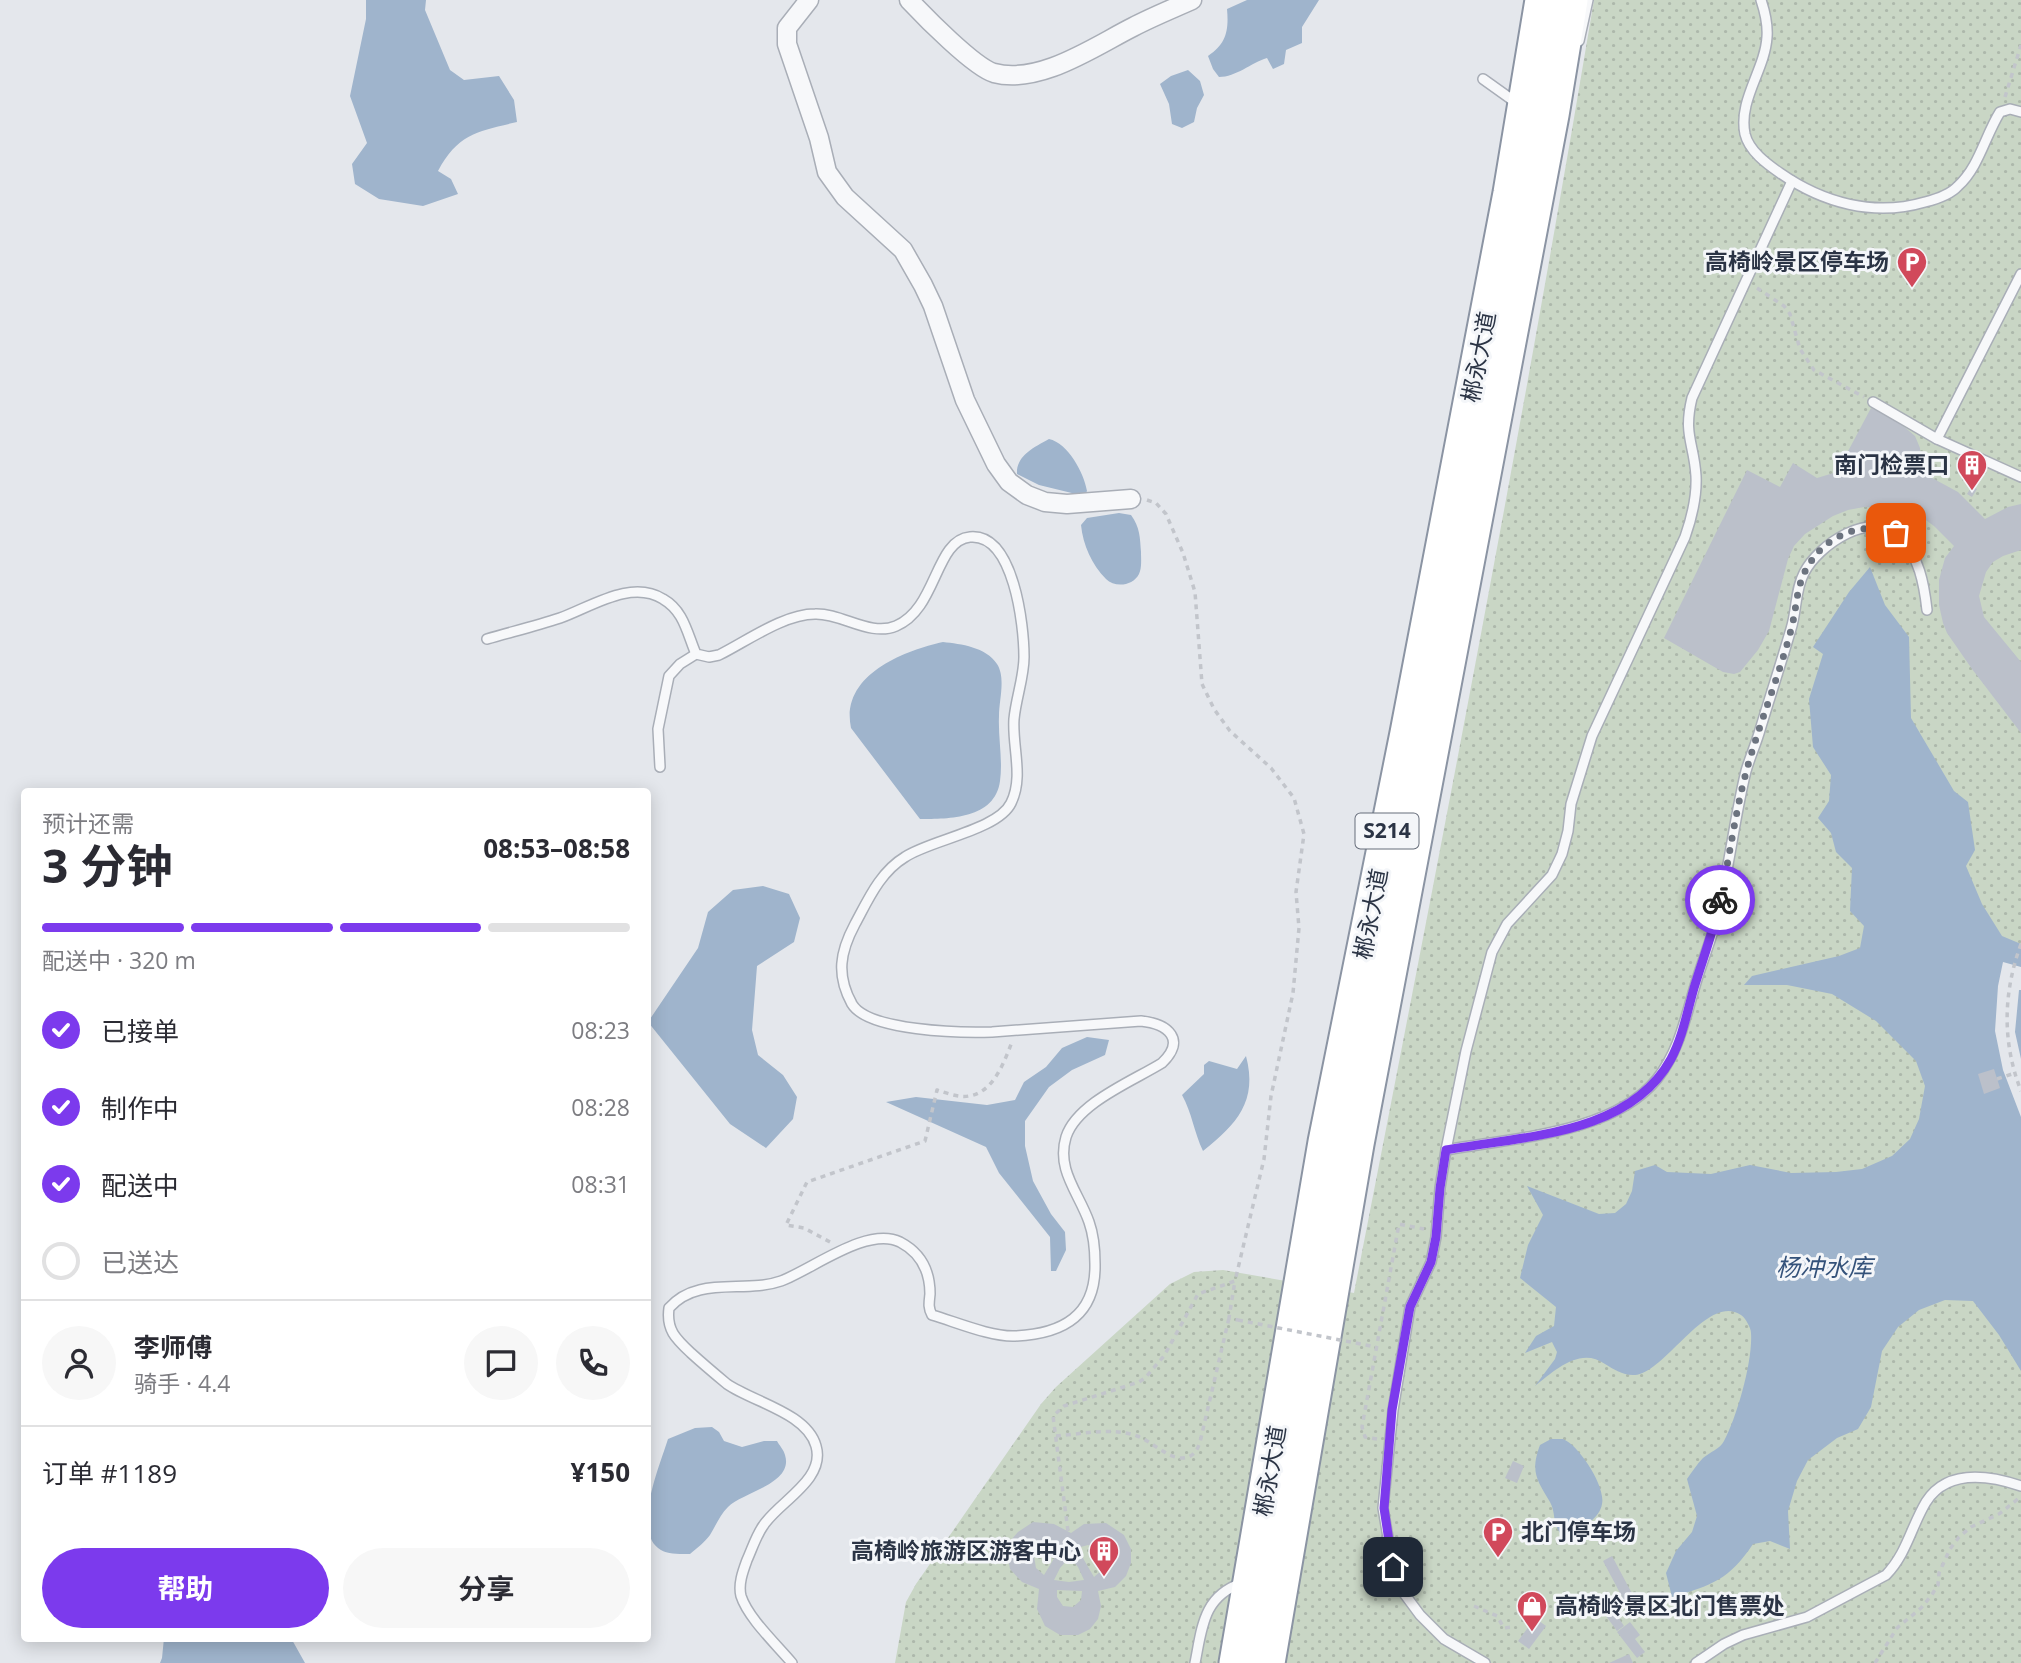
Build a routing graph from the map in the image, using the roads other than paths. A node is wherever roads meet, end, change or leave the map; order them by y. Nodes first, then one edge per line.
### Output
1 (809, 0) edge
2 (909, 0) edge
3 (1192, 0) edge
4 (1542, 0) edge
5 (1571, 0) edge
6 (1588, 0) edge
7 (1762, 0) edge
8 (1576, 52) dead end
9 (1571, 62) dead end
10 (1483, 79) dead end
11 (1544, 106) junction
12 (2021, 112) edge
13 (1792, 181) junction
14 (2021, 274) edge
15 (1873, 402) road end
16 (1937, 439) junction
17 (2021, 477) edge
18 (1131, 499) road end
19 (1927, 610) dead end
20 (487, 639) dead end
21 (696, 654) junction
22 (660, 767) dead end
23 (1446, 1150) junction
24 (2021, 1486) edge
25 (1251, 1581) junction
26 (792, 1663) edge
27 (1195, 1663) edge
28 (1236, 1663) edge
29 (1268, 1663) edge
30 (1485, 1663) edge
31 (1696, 1663) edge

1 - 18 street
2 - 3 street
4 - 11 highway, 郴永大道 / S214
5 - 11 highway, 郴永大道 / S214
6 - 8 lane
7 - 13 lane
9 - 11 lane
10 - 11 lane
11 - 25 highway, 郴永大道 / S214
11 - 29 highway, 郴永大道 / S214
12 - 13 lane
13 - 23 lane
14 - 16 lane
15 - 16 lane
16 - 17 lane
19 - 23 lane
20 - 21 lane
21 - 22 lane
21 - 26 lane
23 - 30 lane
24 - 31 lane
25 - 27 lane
25 - 28 highway, 郴永大道 / S214

